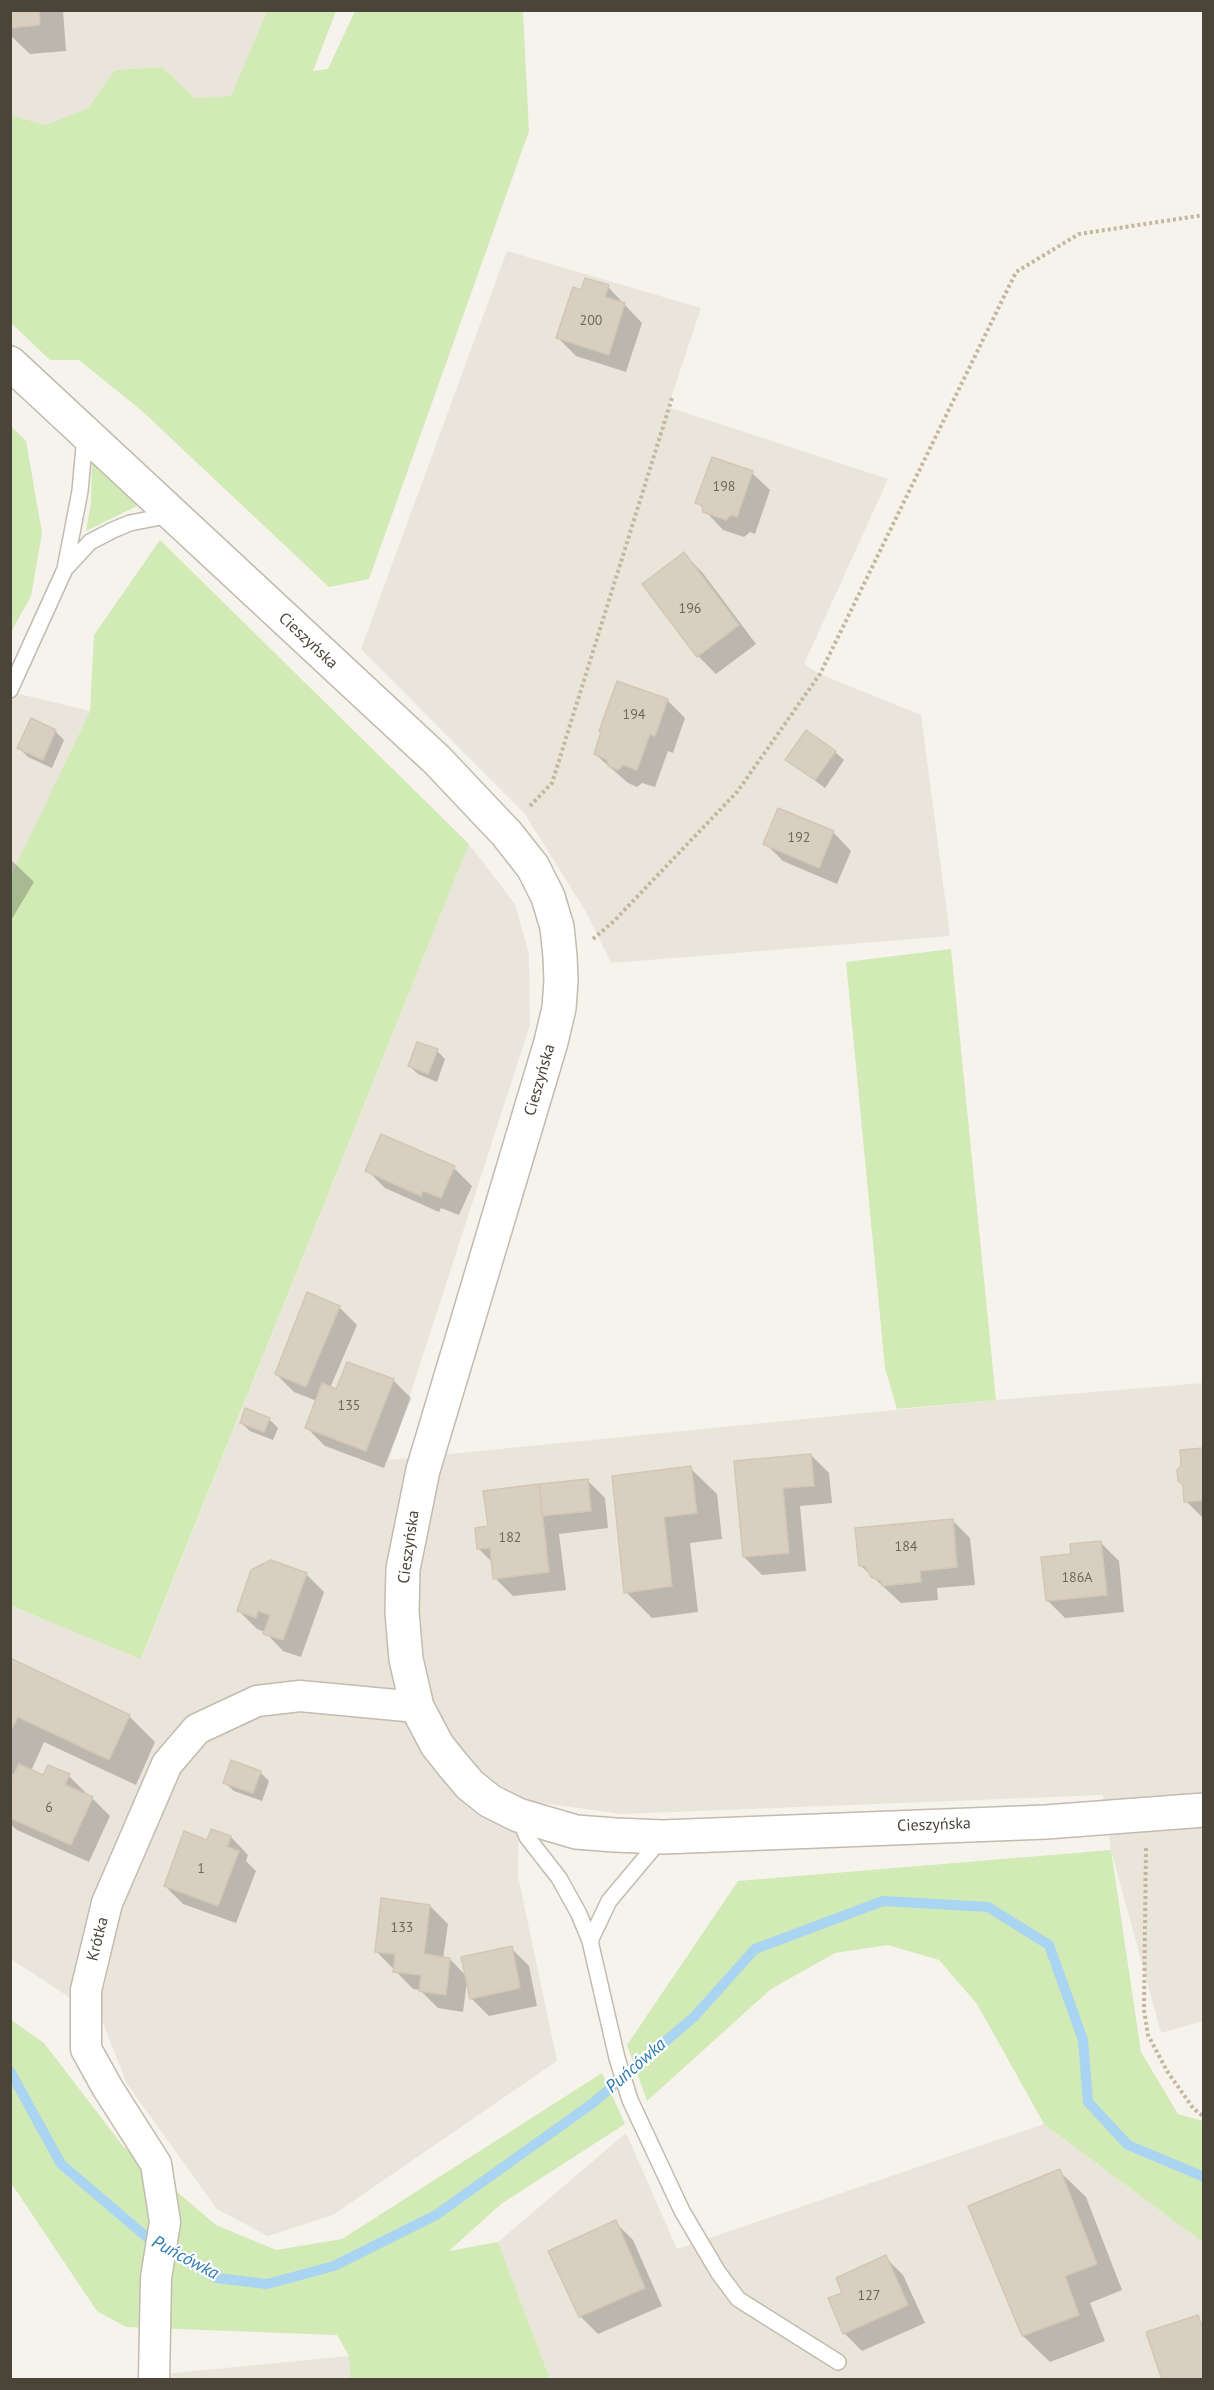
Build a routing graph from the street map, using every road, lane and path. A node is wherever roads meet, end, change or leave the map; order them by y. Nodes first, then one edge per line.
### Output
1 (1203, 215) edge
2 (10, 363) edge
3 (672, 398) dead end
4 (86, 433) junction
5 (172, 515) junction
6 (65, 569) junction
7 (10, 690) edge
8 (507, 834) junction
9 (560, 956) junction
10 (417, 1707) junction
11 (1203, 1810) edge
12 (518, 1815) junction
13 (1147, 1815) junction
14 (663, 1837) junction
15 (590, 1941) junction
16 (1203, 2117) edge
17 (838, 2362) dead end
18 (154, 2379) edge

1 - 9 path
2 - 4 street, Cieszyńska
3 - 8 path
4 - 5 street, Cieszyńska
4 - 6 lane
5 - 6 lane
5 - 8 street, Cieszyńska
6 - 7 lane
8 - 9 street, Cieszyńska
9 - 10 street, Cieszyńska
10 - 12 street, Cieszyńska
10 - 18 street, Krótka
11 - 13 street, Cieszyńska
12 - 14 street, Cieszyńska
12 - 15 lane
13 - 14 street, Cieszyńska
13 - 16 path
14 - 15 lane
15 - 17 lane

